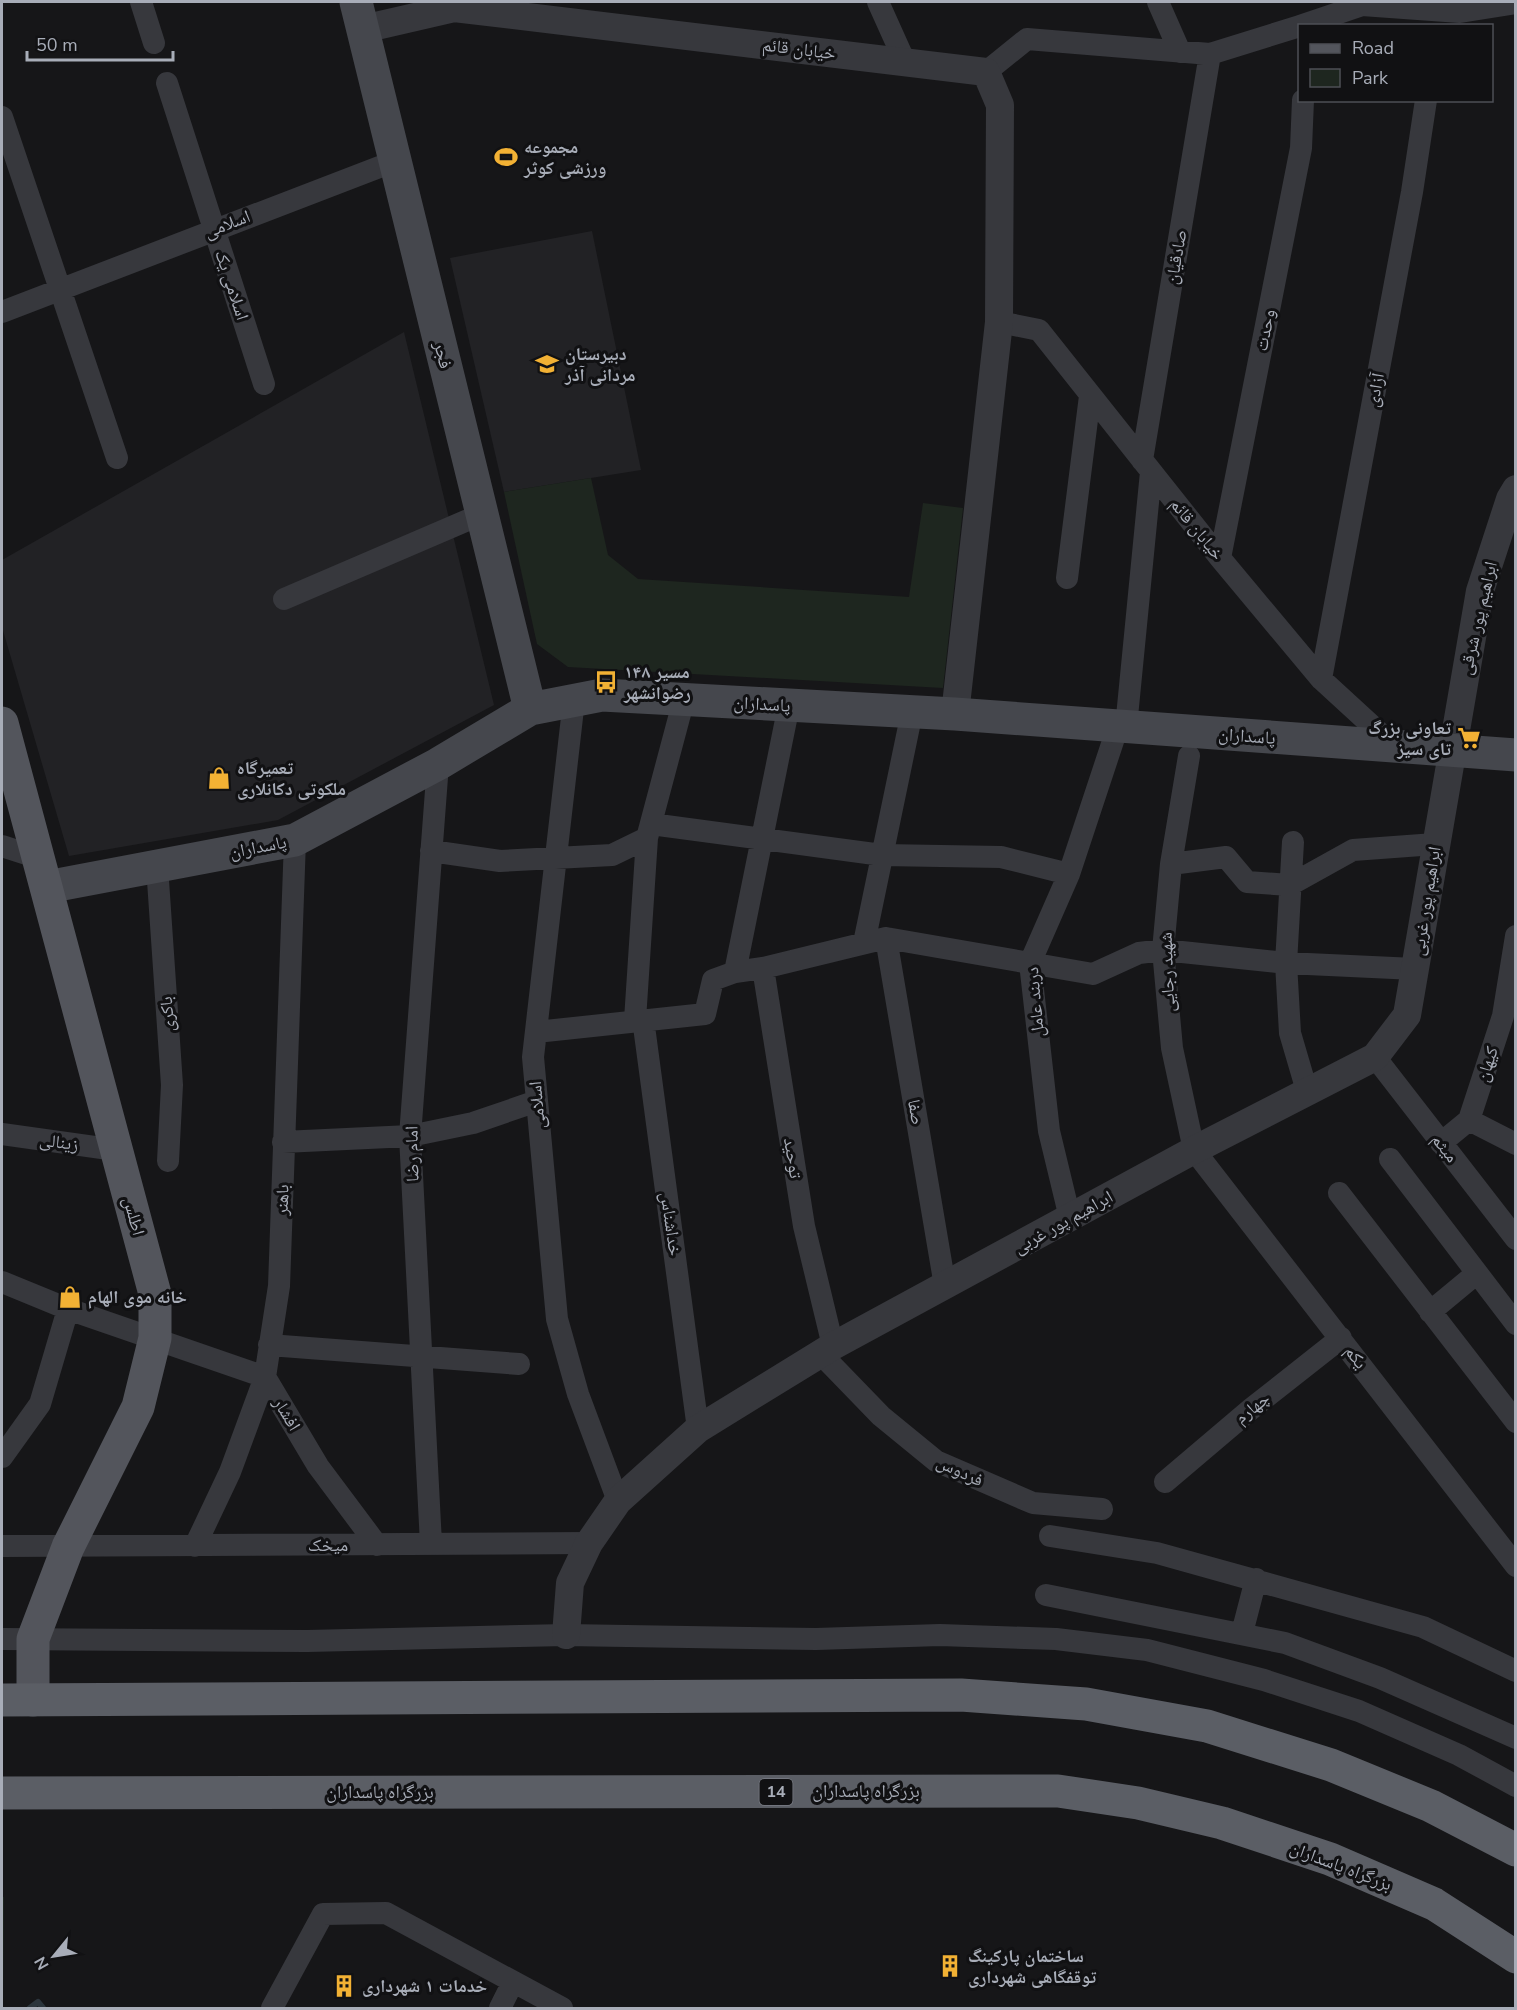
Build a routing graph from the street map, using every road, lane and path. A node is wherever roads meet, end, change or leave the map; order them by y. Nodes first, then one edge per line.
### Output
1 (141, 2) edge
2 (878, 2) edge
3 (1158, 2) edge
4 (1515, 3) edge
5 (1447, 13) edge
6 (359, 15) edge
7 (1306, 24) edge
8 (1298, 27) edge
9 (154, 43) dead end
10 (1180, 52) junction
11 (1210, 54) junction
12 (905, 62) junction
13 (986, 72) junction
14 (167, 82) dead end
15 (1303, 102) edge
16 (1426, 102) edge
17 (2, 117) edge
18 (395, 161) junction
19 (214, 229) junction
20 (60, 290) junction
21 (2, 312) edge
22 (999, 322) junction
23 (264, 384) dead end
24 (1090, 396) junction
25 (117, 458) dead end
26 (1146, 466) junction
27 (1515, 489) edge
28 (482, 514) junction
29 (1220, 558) junction
30 (1067, 578) dead end
31 (284, 599) dead end
32 (1321, 679) junction
33 (684, 699) junction
34 (574, 700) junction
35 (789, 705) junction
36 (530, 709) junction
37 (912, 712) junction
38 (955, 714) junction
39 (2, 723) edge
40 (1122, 726) junction
41 (1394, 746) junction
42 (1451, 750) junction
43 (1515, 755) edge
44 (1189, 756) dead end
45 (438, 764) junction
46 (10, 790) edge
47 (649, 831) junction
48 (762, 839) junction
49 (295, 840) junction
50 (1293, 842) dead end
51 (1435, 844) junction
52 (2, 846) edge
53 (431, 851) junction
54 (882, 855) junction
55 (555, 858) junction
56 (1171, 864) junction
57 (157, 866) junction
58 (43, 873) junction
59 (1069, 874) junction
60 (1290, 885) junction
61 (1515, 936) edge
62 (886, 938) junction
63 (864, 943) junction
64 (1163, 950) junction
65 (1030, 963) junction
66 (1286, 963) junction
67 (763, 968) junction
68 (1415, 969) junction
69 (735, 972) junction
70 (639, 1019) junction
71 (536, 1032) junction
72 (1375, 1057) junction
73 (1307, 1091) junction
74 (537, 1101) junction
75 (1469, 1120) junction
76 (2, 1134) edge
77 (410, 1136) junction
78 (283, 1142) junction
79 (1441, 1143) junction
80 (1515, 1144) edge
81 (116, 1150) junction
82 (1194, 1150) junction
83 (1390, 1159) dead end
84 (168, 1161) dead end
85 (1339, 1193) dead end
86 (1070, 1218) junction
87 (1515, 1239) edge
88 (1477, 1273) junction
89 (2, 1282) edge
90 (945, 1286) junction
91 (68, 1309) junction
92 (1430, 1312) junction
93 (1515, 1324) edge
94 (155, 1338) junction
95 (1341, 1338) junction
96 (269, 1345) junction
97 (826, 1349) junction
98 (422, 1358) junction
99 (519, 1364) dead end
100 (265, 1377) junction
101 (1515, 1422) edge
102 (698, 1429) junction
103 (2, 1457) edge
104 (1165, 1482) dead end
105 (618, 1501) junction
106 (1102, 1509) dead end
107 (1050, 1536) dead end
108 (432, 1544) junction
109 (589, 1544) junction
110 (377, 1545) junction
111 (2, 1546) edge
112 (195, 1546) junction
113 (68, 1547) junction
114 (1515, 1566) edge
115 (1256, 1579) junction
116 (1046, 1595) dead end
117 (1242, 1633) junction
118 (566, 1635) junction
119 (17, 1639) edge
120 (1515, 1671) edge
121 (17, 1700) edge
122 (1515, 1738) edge
123 (1515, 1786) edge
124 (2, 1793) edge
125 (1515, 1850) edge
126 (1515, 1957) edge
127 (513, 1982) junction
128 (272, 2008) edge
129 (500, 2008) edge
130 (562, 2008) edge

1 - 9 street
2 - 12 street
3 - 10 street
4 - 5 street
5 - 7 street
6 - 12 street, خیابان قائم
6 - 18 main road, فجر
8 - 11 street
10 - 11 street
10 - 13 street
11 - 26 street, صادقیان
12 - 13 street, خیابان قائم
13 - 22 street
14 - 19 street, اسلامی یک
15 - 29 street, وحدت
16 - 32 street, آزادی
17 - 20 street
18 - 19 street, اسلامی
18 - 28 main road, فجر
19 - 20 street, اسلامی
19 - 23 street, اسلامی یک
20 - 21 street, اسلامی
20 - 25 street
22 - 24 street, خیابان قائم
22 - 38 street
24 - 26 street, خیابان قائم
24 - 30 street
26 - 29 street, خیابان قائم
26 - 40 street, صادقیان
27 - 42 street, ابراهیم پور شرقی
28 - 31 street
28 - 36 main road, فجر
29 - 32 street, خیابان قائم
32 - 41 street, خیابان قائم
33 - 34 main road, پاسداران
33 - 35 main road, پاسداران
33 - 47 street, خداشناس
34 - 36 main road, پاسداران
34 - 55 street, اسلامی
35 - 37 main road, پاسداران
35 - 48 street
36 - 45 main road, پاسداران
37 - 38 main road, پاسداران
37 - 54 street
38 - 40 main road, پاسداران
39 - 46 main road, اطلس
40 - 41 main road, پاسداران
40 - 59 street, دربند عامل
41 - 42 main road, پاسداران
42 - 43 main road, پاسداران
42 - 51 street, ابراهیم پور غربی
44 - 56 street, شهید رجایی
45 - 49 main road, پاسداران
45 - 53 street, امام رضا
46 - 58 main road, اطلس
47 - 48 street
47 - 55 street
47 - 70 street, خداشناس
48 - 54 street
48 - 69 street
49 - 57 main road, پاسداران
49 - 78 street, باهنر
50 - 60 street
51 - 60 street
51 - 68 street, ابراهیم پور غربی
52 - 58 street
53 - 55 street
53 - 77 street, امام رضا
54 - 59 street
54 - 63 street
55 - 71 street, اسلامی
56 - 60 street
56 - 64 street, شهید رجایی
57 - 58 main road, پاسداران
57 - 84 street, باکری
58 - 81 main road, اطلس
59 - 65 street, دربند عامل
60 - 66 street
61 - 75 street, کیهان
62 - 63 street
62 - 65 street
62 - 90 street, صفا
63 - 67 street
64 - 65 street
64 - 66 street
64 - 82 street, شهید رجایی
65 - 86 street, دربند عامل
66 - 68 street
66 - 73 street
67 - 69 street
67 - 97 street, توحید
68 - 72 street, ابراهیم پور غربی
69 - 70 street
70 - 71 street
70 - 102 street, خداشناس
71 - 74 street, اسلامی
72 - 73 street, ابراهیم پور غربی
72 - 79 street, میثم
73 - 82 street, ابراهیم پور غربی
74 - 77 street
74 - 105 street, اسلامی
75 - 79 street
75 - 80 street
76 - 81 street, زینالی
77 - 78 street
77 - 98 street, امام رضا
78 - 96 street, باهنر
79 - 87 street, میثم
81 - 94 main road, اطلس
82 - 86 street, ابراهیم پور غربی
82 - 95 street, یکم
83 - 88 street
85 - 92 street
86 - 90 street, ابراهیم پور غربی
88 - 92 street
88 - 93 street
89 - 91 street, افشار
90 - 97 street, ابراهیم پور غربی
91 - 94 street, افشار
91 - 103 street
92 - 101 street
94 - 100 street, افشار
94 - 113 main road, اطلس
95 - 104 street, چهارم
95 - 114 street, یکم
96 - 98 street
96 - 100 street, باهنر
97 - 102 street, ابراهیم پور غربی
97 - 106 street, فردوس
98 - 99 street
98 - 108 street, امام رضا
100 - 110 street, افشار
100 - 112 street, باهنر
102 - 105 street, ابراهیم پور غربی
105 - 109 street, ابراهیم پور غربی
107 - 115 street
108 - 109 street, میخک
108 - 110 street, میخک
109 - 118 street, ابراهیم پور غربی
110 - 112 street, میخک
111 - 113 street, میخک
112 - 113 street, میخک
113 - 119 main road, اطلس
115 - 117 street
115 - 120 street
116 - 117 street
117 - 122 street
118 - 119 street
118 - 123 street
119 - 121 main road, اطلس
121 - 125 highway
124 - 126 highway, بزرگراه پاسداران / 14
127 - 128 street
127 - 129 street
127 - 130 street

